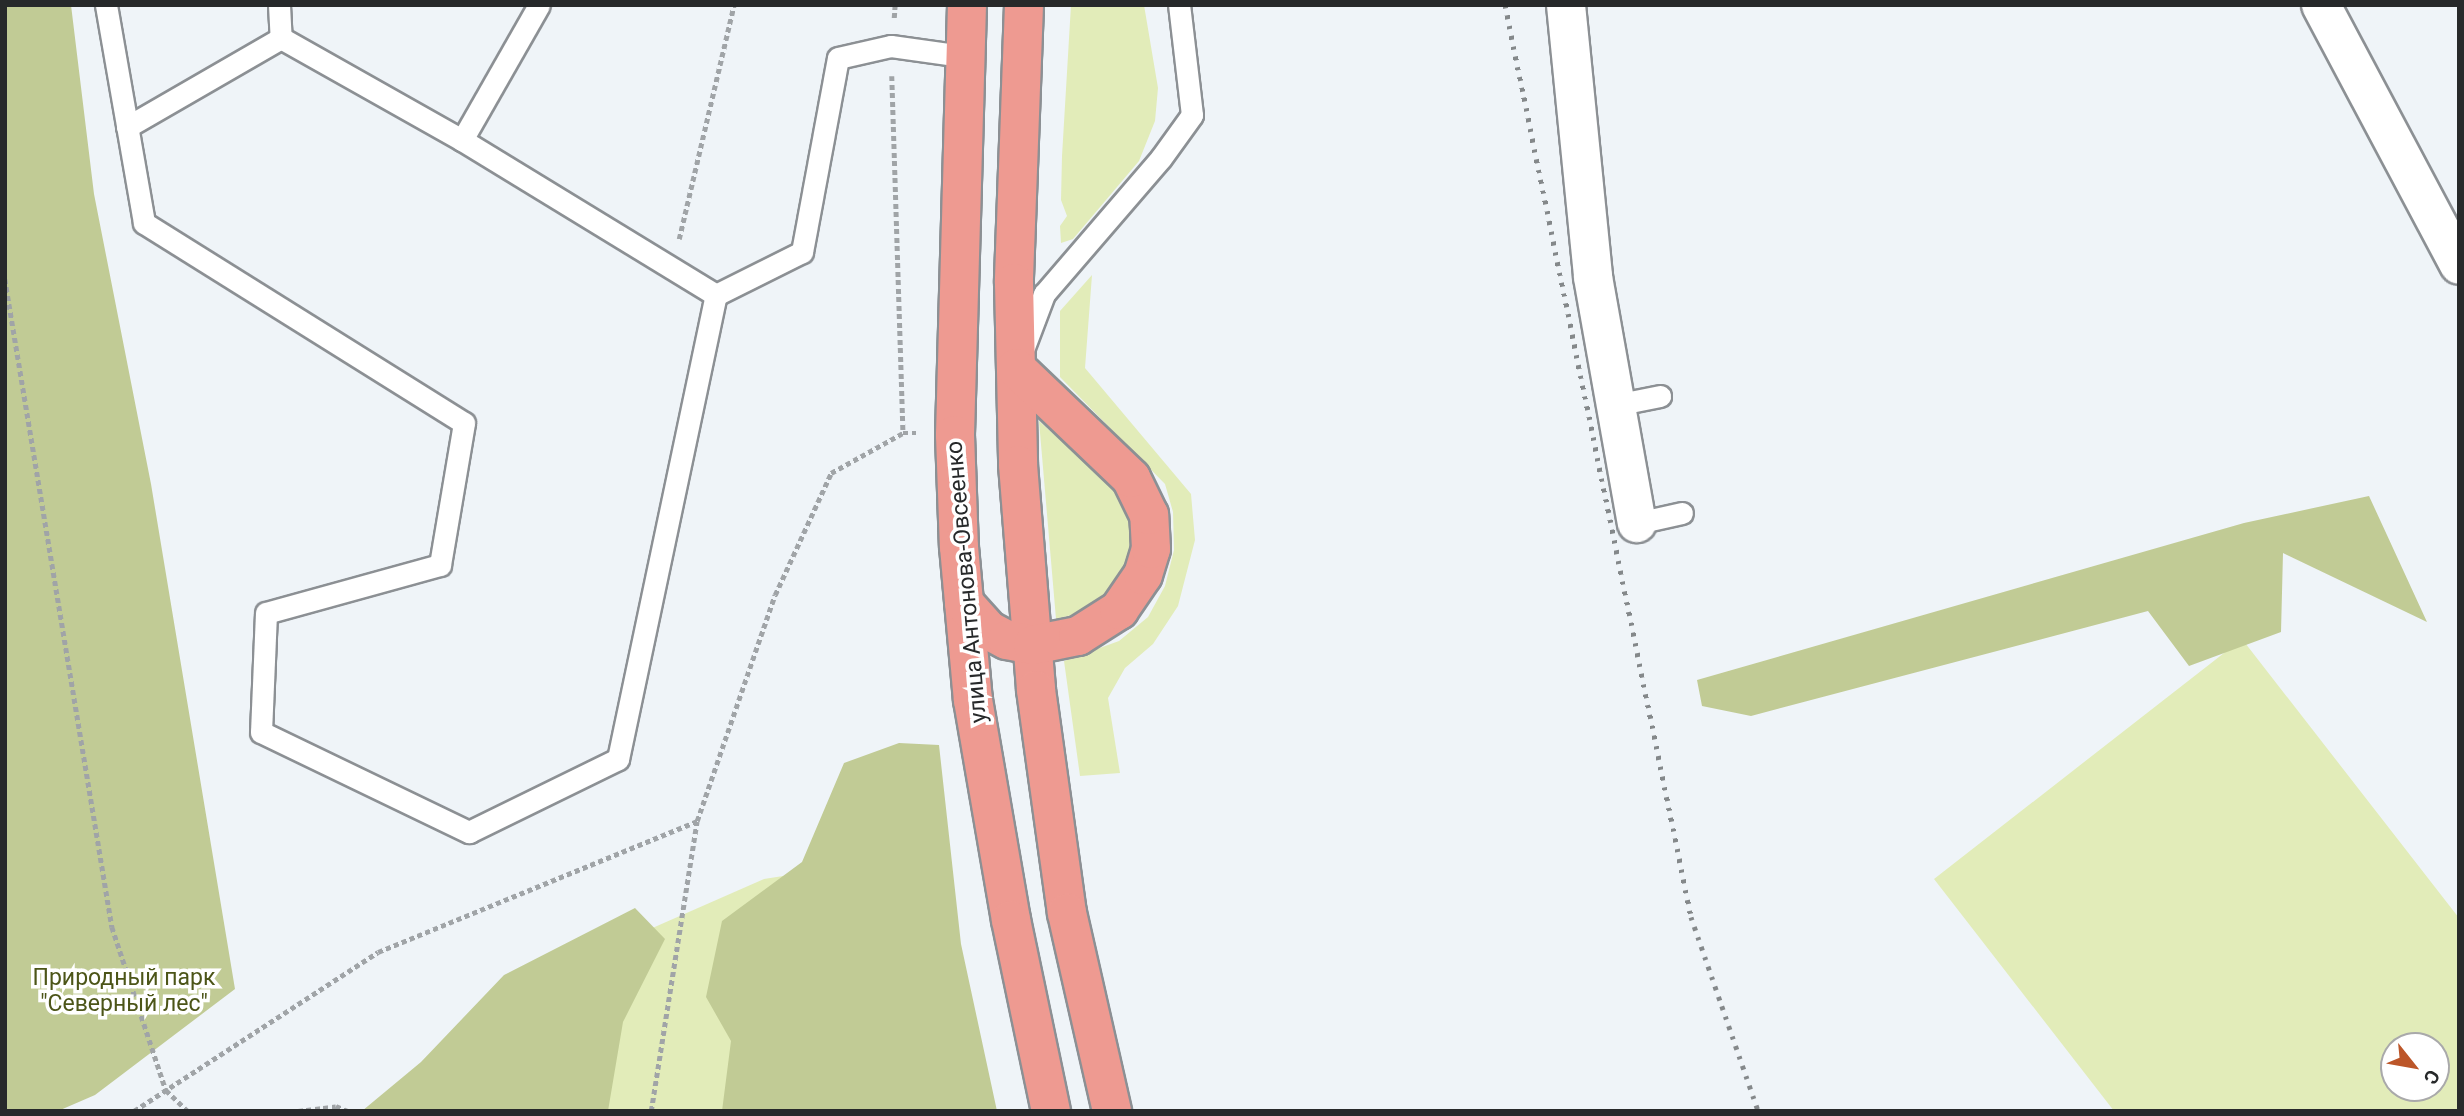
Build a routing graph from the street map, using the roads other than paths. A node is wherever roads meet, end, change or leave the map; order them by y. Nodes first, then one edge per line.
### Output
1 (106, 5) edge
2 (279, 5) edge
3 (538, 5) edge
4 (967, 5) edge
5 (1024, 5) edge
6 (1179, 5) edge
7 (1566, 5) edge
8 (2321, 5) edge
9 (281, 38) junction
10 (962, 56) junction
11 (127, 127) junction
12 (462, 140) junction
13 (2459, 265) edge
14 (716, 295) junction
15 (1016, 368) junction
16 (1660, 396) dead end
17 (1615, 405) junction
18 (1682, 513) dead end
19 (1637, 523) joint
20 (964, 603) junction
21 (1033, 645) junction
22 (1051, 1111) edge
23 (1112, 1111) edge

1 - 11 lane
2 - 9 lane
3 - 12 lane
4 - 10 highway, улица Антонова-Овсеенко
5 - 15 highway
6 - 15 lane
7 - 17 street
8 - 13 street
9 - 11 lane
9 - 12 lane
10 - 14 lane
10 - 20 highway, улица Антонова-Овсеенко
11 - 14 lane
12 - 14 lane
15 - 21 highway
15 - 21 highway
16 - 17 lane
17 - 19 street
18 - 19 lane
20 - 21 highway
20 - 22 highway, улица Антонова-Овсеенко
21 - 23 highway

